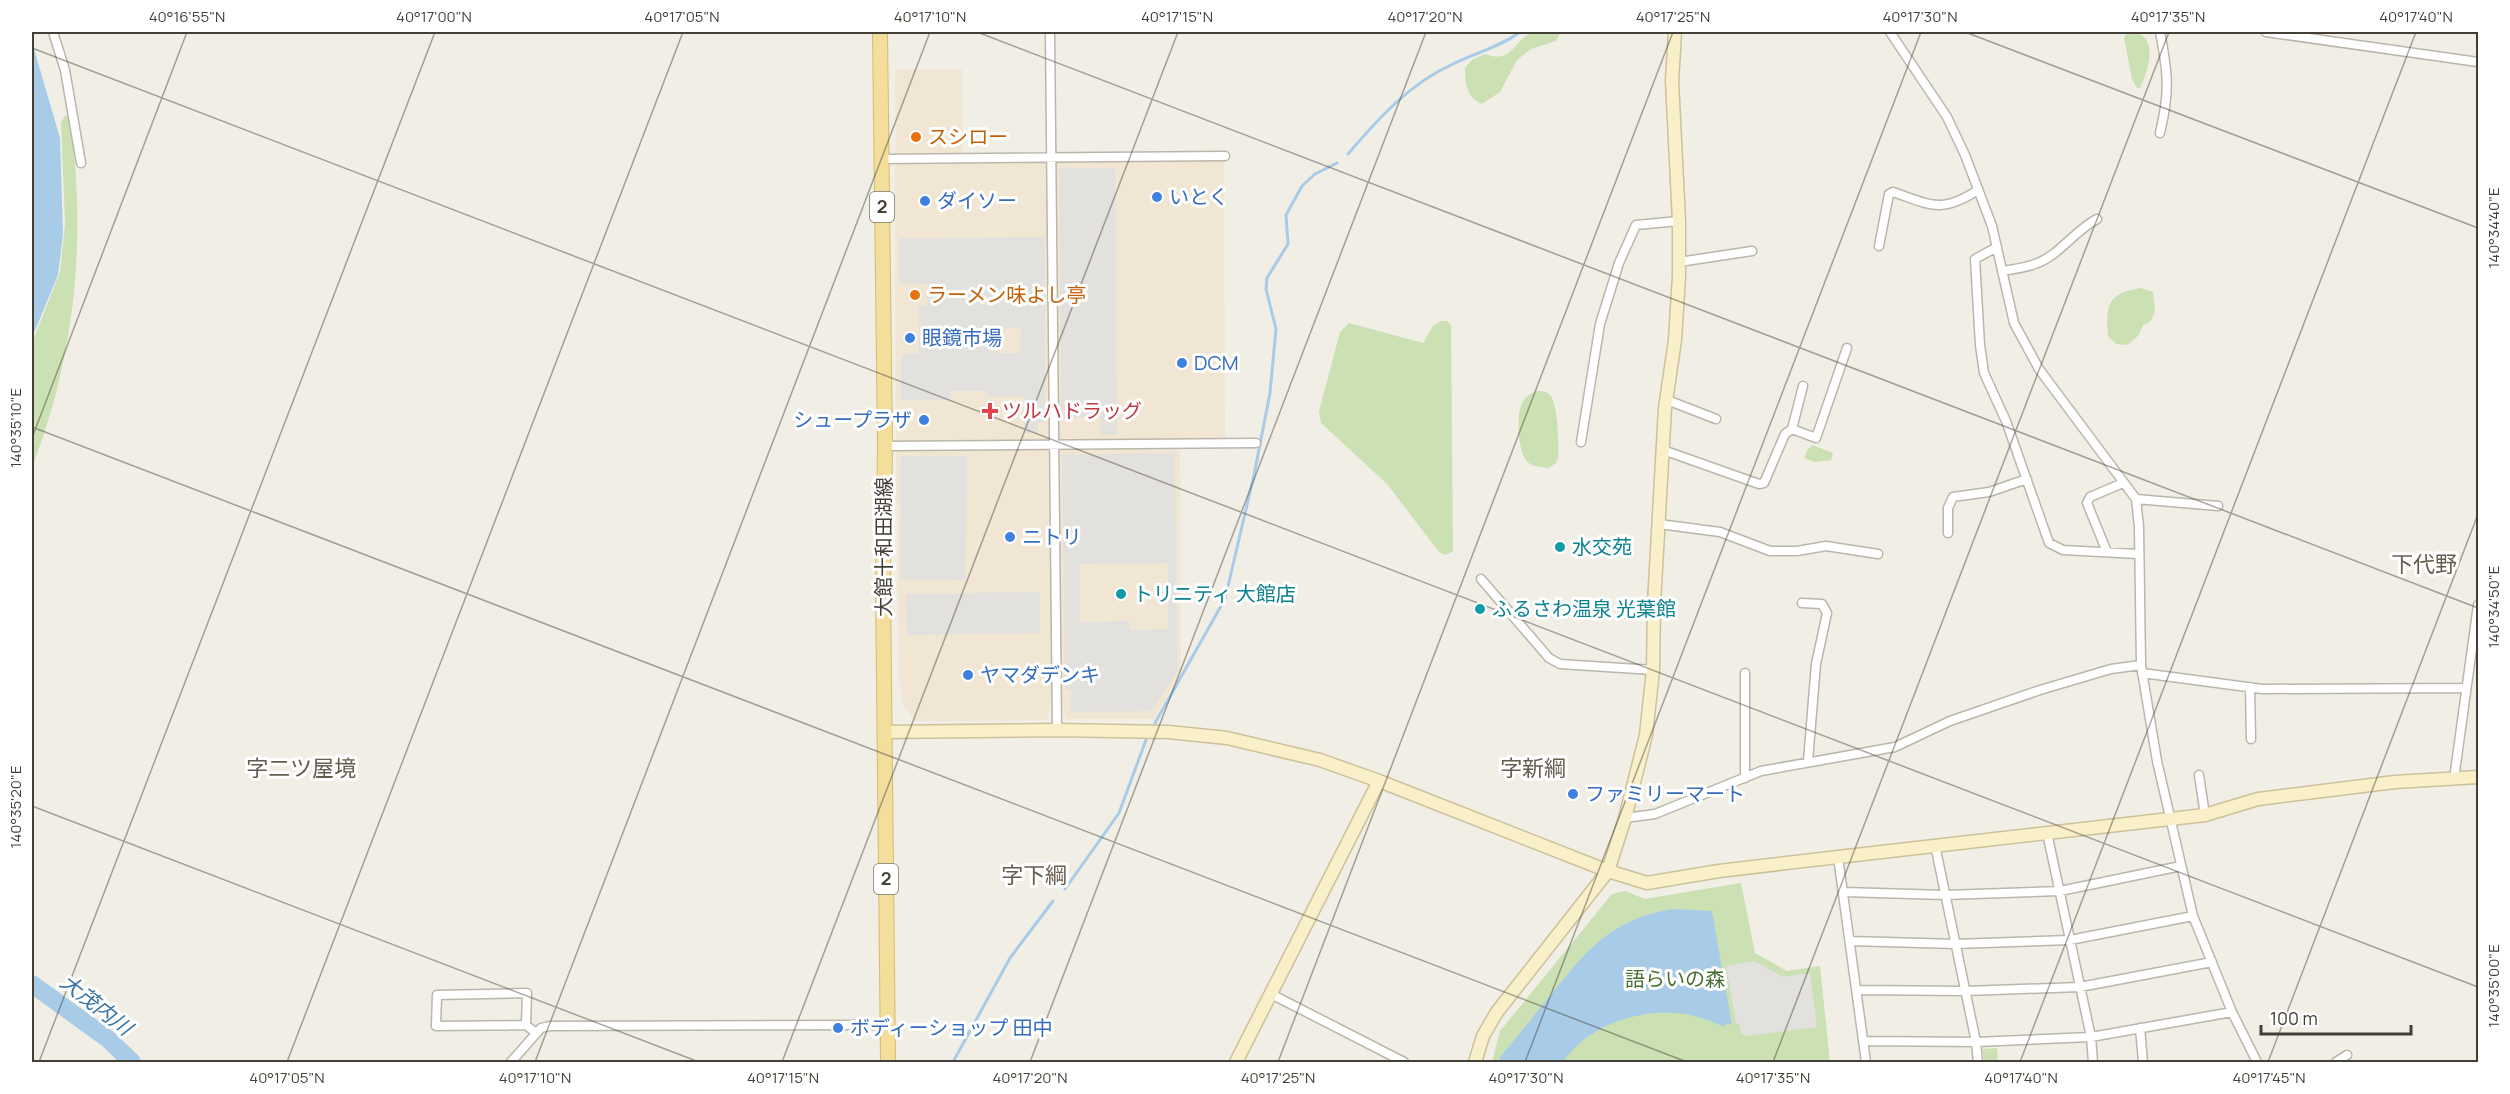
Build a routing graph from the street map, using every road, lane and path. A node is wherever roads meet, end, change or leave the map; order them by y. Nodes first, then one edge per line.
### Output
1 (53, 32) edge
2 (880, 32) edge
3 (1050, 32) edge
4 (1675, 32) edge
5 (1890, 32) edge
6 (2160, 32) edge
7 (2266, 32) edge
8 (2478, 62) edge
9 (2160, 133) dead end
10 (1225, 156) dead end
11 (1051, 157) junction
12 (881, 159) junction
13 (81, 163) dead end
14 (1978, 190) junction
15 (2097, 219) dead end
16 (1679, 221) junction
17 (1879, 246) dead end
18 (1997, 247) junction
19 (1752, 251) dead end
20 (1679, 262) junction
21 (2002, 271) junction
22 (1847, 348) dead end
23 (1803, 386) dead end
24 (1666, 400) junction
25 (1716, 419) dead end
26 (1792, 429) junction
27 (1581, 442) dead end
28 (1256, 443) dead end
29 (1053, 445) junction
30 (885, 446) junction
31 (1663, 450) junction
32 (2026, 479) junction
33 (2123, 483) junction
34 (2136, 500) junction
35 (2218, 506) dead end
36 (1659, 524) junction
37 (1948, 532) dead end
38 (2107, 552) junction
39 (1878, 554) dead end
40 (2138, 554) junction
41 (1481, 579) dead end
42 (1802, 603) dead end
43 (2478, 605) edge
44 (2141, 669) junction
45 (1653, 670) junction
46 (1745, 673) dead end
47 (2250, 687) junction
48 (2466, 688) junction
49 (1057, 730) junction
50 (885, 732) junction
51 (2251, 739) dead end
52 (1808, 761) junction
53 (2199, 775) dead end
54 (1745, 777) junction
55 (2478, 777) edge
56 (2454, 780) junction
57 (1379, 781) junction
58 (2205, 815) junction
59 (1625, 818) junction
60 (2170, 820) junction
61 (2048, 833) junction
62 (1935, 845) junction
63 (1838, 857) junction
64 (2181, 866) junction
65 (1608, 872) junction
66 (2060, 891) junction
67 (1844, 892) junction
68 (1945, 895) junction
69 (2193, 916) junction
70 (2070, 940) junction
71 (1850, 941) junction
72 (1956, 944) junction
73 (2212, 962) junction
74 (2080, 987) junction
75 (1858, 990) junction
76 (1966, 991) junction
77 (1271, 994) junction
78 (2232, 1012) junction
79 (526, 1025) junction
80 (887, 1025) junction
81 (2140, 1028) junction
82 (536, 1033) junction
83 (2091, 1037) junction
84 (1864, 1041) junction
85 (1976, 1042) junction
86 (2347, 1055) dead end
87 (1473, 1061) edge
88 (511, 1062) edge
89 (888, 1062) edge
90 (1236, 1062) edge
91 (1404, 1062) edge
92 (1866, 1062) edge
93 (1978, 1062) edge
94 (2093, 1062) edge
95 (2143, 1062) edge
96 (2246, 1062) edge
97 (2256, 1062) edge
98 (2336, 1062) edge

1 - 13 street
2 - 12 main road, 大館十和田湖線 / 2
3 - 11 street
4 - 16 street
5 - 14 street
6 - 9 street
7 - 8 street
10 - 11 street
11 - 12 street
11 - 29 street
12 - 30 main road, 大館十和田湖線 / 2
14 - 17 street
14 - 18 street
15 - 21 street
16 - 20 street
16 - 27 street
18 - 21 street
18 - 32 street
19 - 20 street
20 - 24 street
21 - 33 street
22 - 26 street
23 - 26 street
24 - 25 street
24 - 31 street
26 - 31 street
28 - 29 street
29 - 30 street
29 - 49 street
30 - 50 main road, 大館十和田湖線 / 2
31 - 36 street
32 - 37 street
32 - 38 street
33 - 34 street
33 - 38 street
34 - 35 street
34 - 40 street
36 - 39 street
36 - 45 street
38 - 40 street
40 - 44 street
41 - 45 street
42 - 52 street
43 - 48 street
44 - 47 street
44 - 52 street
44 - 60 street
45 - 59 street
46 - 54 street
47 - 48 street
47 - 51 street
48 - 56 street
49 - 50 street
49 - 57 street
50 - 80 main road, 大館十和田湖線 / 2
52 - 54 street
53 - 58 street
54 - 59 street
55 - 56 street
56 - 58 street
57 - 65 street
57 - 77 street
58 - 60 street
59 - 65 street
60 - 61 street
60 - 64 street
61 - 62 street
61 - 66 street
62 - 63 street
62 - 68 street
63 - 65 street
63 - 67 street
64 - 66 street
64 - 69 street
65 - 87 street
66 - 68 street
66 - 70 street
67 - 68 street
67 - 71 street
68 - 72 street
69 - 70 street
69 - 73 street
70 - 72 street
70 - 74 street
71 - 72 street
71 - 75 street
72 - 76 street
73 - 74 street
73 - 78 street
74 - 76 street
74 - 83 street
75 - 76 street
75 - 84 street
76 - 85 street
77 - 90 street
77 - 91 street
78 - 81 street
78 - 97 street
79 - 79 street
79 - 82 street
80 - 82 street
80 - 89 main road, 大館十和田湖線 / 2
81 - 83 street
81 - 95 street
82 - 88 street
83 - 85 street
83 - 94 street
84 - 85 street
84 - 92 street
85 - 93 street
86 - 98 street
96 - 97 street

